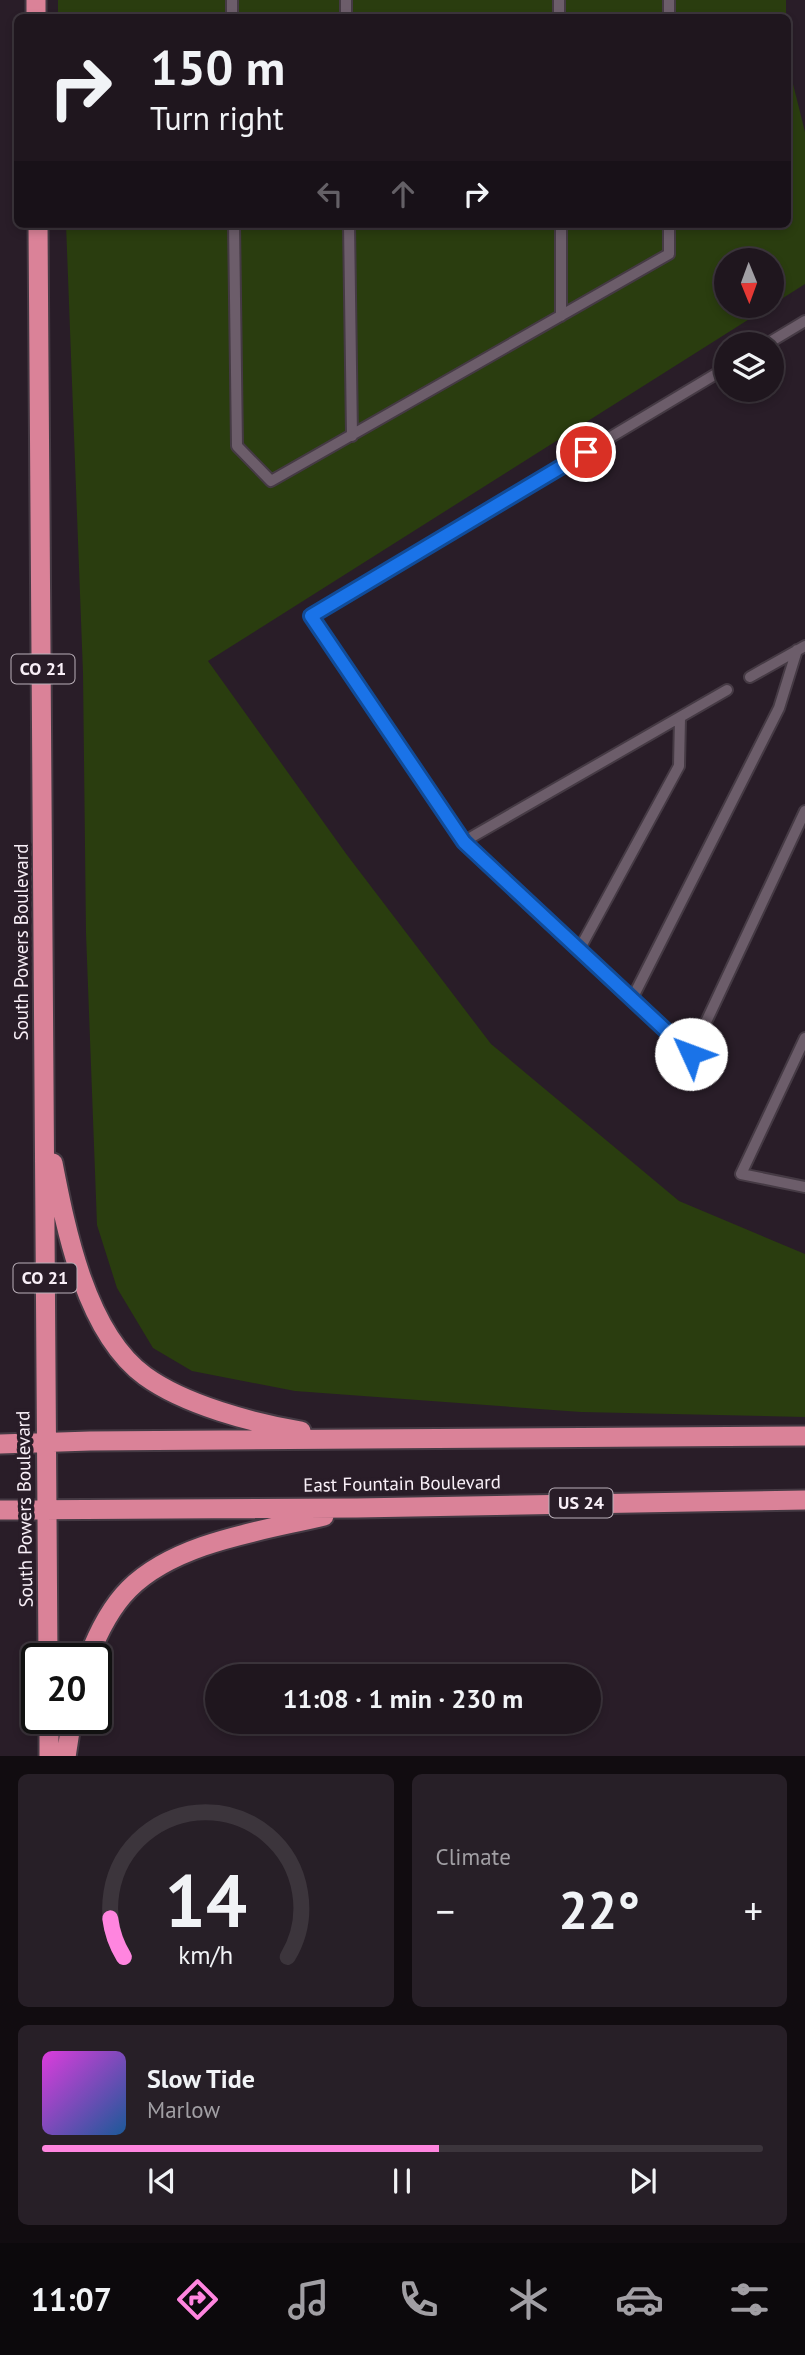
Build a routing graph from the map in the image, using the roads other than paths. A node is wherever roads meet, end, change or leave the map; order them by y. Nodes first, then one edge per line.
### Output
1 (38, 228) edge
2 (234, 228) edge
3 (349, 228) edge
4 (561, 228) edge
5 (669, 228) edge
6 (561, 316) junction
7 (805, 321) edge
8 (784, 334) edge
9 (714, 375) edge
10 (352, 436) junction
11 (609, 438) dead end
12 (586, 452) dead end
13 (801, 648) edge
14 (750, 677) dead end
15 (727, 691) dead end
16 (680, 718) junction
17 (805, 811) edge
18 (464, 842) junction
19 (579, 950) junction
20 (632, 999) junction
21 (805, 1038) edge
22 (44, 1114) junction
23 (805, 1187) edge
24 (805, 1436) edge
25 (353, 1440) junction
26 (45, 1442) junction
27 (0, 1444) edge
28 (805, 1500) edge
29 (357, 1508) junction
30 (47, 1509) junction
31 (0, 1510) edge
32 (48, 1643) edge
33 (96, 1643) edge
34 (49, 1734) edge
35 (69, 1734) edge
36 (49, 1756) edge
37 (66, 1756) edge

1 - 22 highway, South Powers Boulevard / CO 21
2 - 10 lane
3 - 10 lane
4 - 6 lane
5 - 6 lane
6 - 10 lane
7 - 8 lane
9 - 11 lane
12 - 18 lane
13 - 14 lane
13 - 20 lane
15 - 16 lane
16 - 18 lane
16 - 19 lane
17 - 20 lane
18 - 19 lane
19 - 20 lane
21 - 23 lane
22 - 25 highway
22 - 26 highway, South Powers Boulevard / CO 21
24 - 25 highway
25 - 26 highway
26 - 27 highway
26 - 30 highway, South Powers Boulevard / CO 21
28 - 29 highway, East Fountain Boulevard / US 24
29 - 30 highway, East Fountain Boulevard
29 - 33 highway
30 - 31 highway, East Fountain Boulevard
30 - 32 highway, South Powers Boulevard / CO 21
34 - 36 highway
35 - 37 highway

